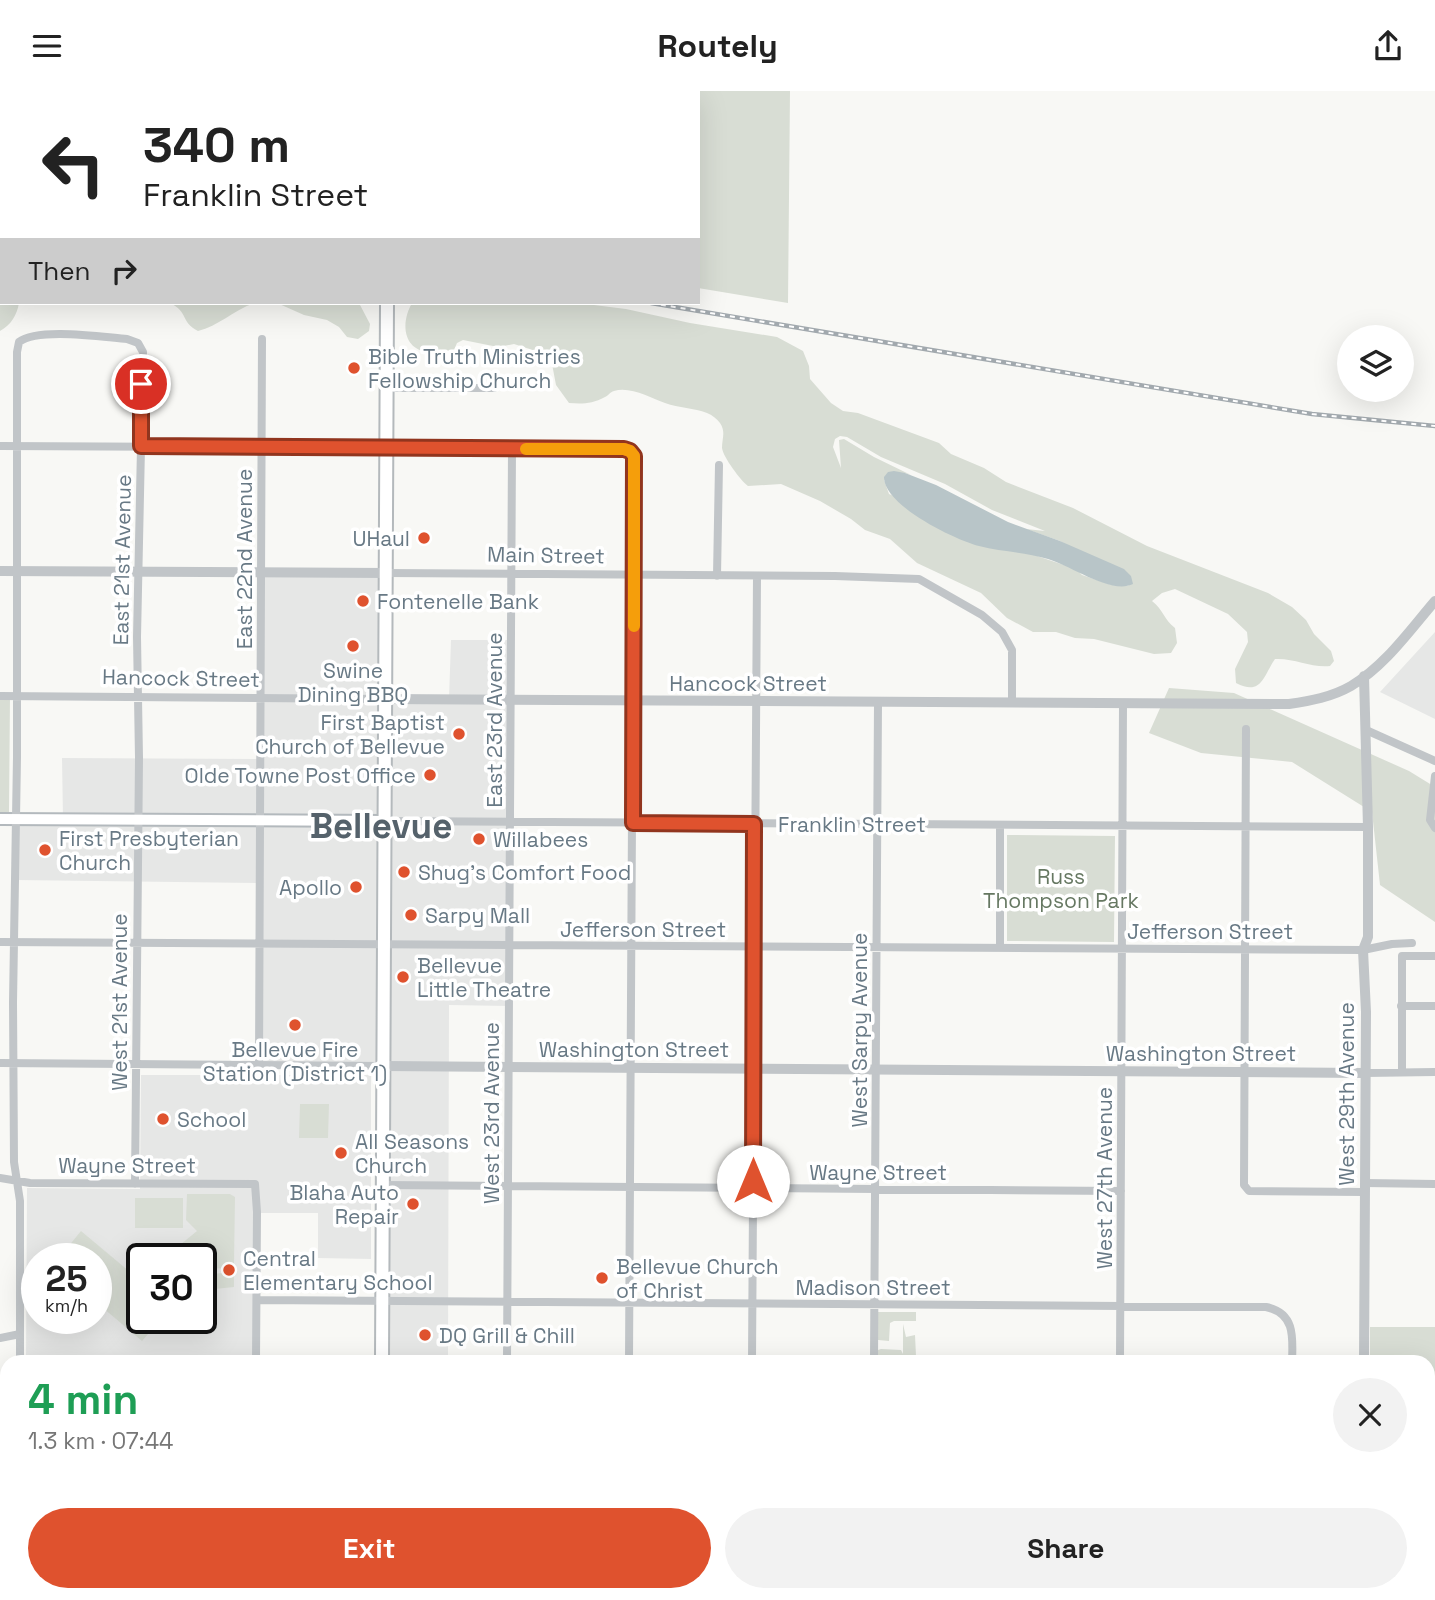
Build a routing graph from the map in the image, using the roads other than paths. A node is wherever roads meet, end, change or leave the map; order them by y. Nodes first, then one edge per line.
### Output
1 (387, 305) edge
2 (262, 339) dead end
3 (388, 388) junction
4 (494, 388) dead end
5 (0, 446) edge
6 (18, 446) junction
7 (141, 446) junction
8 (262, 447) junction
9 (388, 448) junction
10 (512, 449) junction
11 (719, 465) dead end
12 (0, 571) edge
13 (17, 572) junction
14 (138, 573) junction
15 (261, 573) junction
16 (387, 573) junction
17 (512, 574) junction
18 (634, 576) junction
19 (717, 576) junction
20 (757, 576) junction
21 (1435, 601) edge
22 (1364, 676) junction
23 (0, 697) edge
24 (17, 697) junction
25 (138, 697) junction
26 (261, 698) junction
27 (386, 699) junction
28 (511, 700) junction
29 (634, 702) junction
30 (755, 702) junction
31 (878, 703) junction
32 (1012, 703) junction
33 (1123, 704) junction
34 (1246, 729) dead end
35 (1366, 730) junction
36 (1435, 761) edge
37 (1435, 776) edge
38 (138, 819) junction
39 (0, 820) edge
40 (16, 820) junction
41 (261, 820) junction
42 (385, 821) junction
43 (511, 823) junction
44 (633, 823) junction
45 (754, 824) junction
46 (877, 825) junction
47 (1000, 825) junction
48 (1123, 826) junction
49 (1244, 827) junction
50 (1368, 827) junction
51 (1435, 828) edge
52 (0, 942) edge
53 (14, 942) junction
54 (137, 942) junction
55 (260, 943) junction
56 (1412, 943) dead end
57 (385, 945) junction
58 (510, 946) junction
59 (632, 946) junction
60 (754, 947) junction
61 (877, 947) junction
62 (1000, 947) junction
63 (1123, 949) junction
64 (1245, 949) junction
65 (1363, 950) junction
66 (1435, 956) edge
67 (1401, 1006) junction
68 (1435, 1006) edge
69 (0, 1063) edge
70 (14, 1063) junction
71 (136, 1065) junction
72 (259, 1065) junction
73 (384, 1066) junction
74 (508, 1067) junction
75 (631, 1068) junction
76 (753, 1068) junction
77 (876, 1070) junction
78 (1122, 1071) junction
79 (1244, 1072) junction
80 (1402, 1072) junction
81 (1435, 1072) edge
82 (1366, 1073) junction
83 (0, 1178) edge
84 (18, 1179) junction
85 (135, 1184) junction
86 (1435, 1184) edge
87 (383, 1185) junction
88 (508, 1186) junction
89 (1365, 1187) junction
90 (630, 1188) junction
91 (752, 1189) junction
92 (876, 1190) junction
93 (1121, 1191) junction
94 (257, 1300) junction
95 (383, 1301) junction
96 (508, 1301) junction
97 (630, 1303) junction
98 (751, 1304) junction
99 (874, 1305) junction
100 (1120, 1305) junction
101 (20, 1334) junction
102 (0, 1338) edge
103 (20, 1355) edge
104 (256, 1355) edge
105 (382, 1355) edge
106 (507, 1355) edge
107 (629, 1355) edge
108 (752, 1355) edge
109 (874, 1355) edge
110 (1120, 1355) edge
111 (1292, 1355) edge
112 (1364, 1355) edge

1 - 3 main road
2 - 8 street, East 22nd Avenue
3 - 4 street
3 - 9 main road
5 - 6 street
6 - 7 street
6 - 7 street, East 21st Avenue
6 - 13 street
7 - 8 street
7 - 14 street, East 21st Avenue
8 - 9 street
8 - 15 street, East 22nd Avenue
9 - 10 street
9 - 16 main road
10 - 17 street, East 23rd Avenue
10 - 18 street
11 - 19 street
12 - 13 street, Main Street
13 - 14 street, Main Street
13 - 24 street
14 - 15 street, Main Street
14 - 25 street, East 21st Avenue
15 - 16 street, Main Street
15 - 26 street, East 22nd Avenue
16 - 17 street, Main Street
16 - 27 main road
17 - 18 street, Main Street
17 - 28 street, East 23rd Avenue
18 - 19 street, Main Street
18 - 29 street
19 - 20 street, Main Street
20 - 30 street
20 - 32 street, Main Street
21 - 22 street, Hancock Street
22 - 33 street, Hancock Street
22 - 35 street, West 29th Avenue
23 - 24 street, Hancock Street
24 - 25 street, Hancock Street
24 - 40 street
25 - 26 street, Hancock Street
25 - 38 street, East 21st Avenue
26 - 27 street, Hancock Street
26 - 41 street, East 22nd Avenue
27 - 28 street, Hancock Street
27 - 42 main road
28 - 29 street, Hancock Street
28 - 43 street, East 23rd Avenue
29 - 30 street, Hancock Street
29 - 44 street
30 - 31 street, Hancock Street
30 - 45 street
31 - 32 street, Hancock Street
31 - 46 street, West Sarpy Avenue
32 - 33 street, Hancock Street
33 - 48 street, West 27th Avenue
34 - 49 street
35 - 36 street
35 - 50 street, West 29th Avenue
37 - 51 street
38 - 40 main road, Franklin Street
38 - 41 main road, Franklin Street
38 - 54 street, West 21st Avenue
39 - 40 main road, Franklin Street
40 - 53 street
41 - 42 main road, Franklin Street
41 - 55 street, East 22nd Avenue
42 - 43 street, Franklin Street
42 - 57 main road
43 - 44 street, Franklin Street
43 - 58 street, West 23rd Avenue
44 - 45 street, Franklin Street
44 - 59 street
45 - 46 street, Franklin Street
45 - 60 street
46 - 47 street, Franklin Street
46 - 61 street, West Sarpy Avenue
47 - 48 street, Franklin Street
47 - 62 street
48 - 49 street, Franklin Street
48 - 63 street, West 27th Avenue
49 - 50 street, Franklin Street
49 - 64 street
50 - 65 street, West 29th Avenue
52 - 53 street, Jefferson Street
53 - 54 street, Jefferson Street
53 - 70 street
54 - 55 street, Jefferson Street
54 - 71 street, West 21st Avenue
55 - 57 street, Jefferson Street
55 - 72 street, East 22nd Avenue
56 - 65 street, Jefferson Street
57 - 58 street, Jefferson Street
57 - 73 main road
58 - 59 street, Jefferson Street
58 - 74 street, West 23rd Avenue
59 - 60 street, Jefferson Street
59 - 75 street
60 - 61 street, Jefferson Street
60 - 76 street
61 - 62 street, Jefferson Street
61 - 77 street, West Sarpy Avenue
62 - 63 street, Jefferson Street
63 - 64 street, Jefferson Street
63 - 78 street, West 27th Avenue
64 - 65 street, Jefferson Street
64 - 79 street
65 - 82 street, West 29th Avenue
66 - 67 street
67 - 68 street
67 - 80 street
69 - 70 street, Washington Street
70 - 71 street, Washington Street
70 - 84 street
71 - 72 street, Washington Street
71 - 85 street, West 21st Avenue
72 - 73 street, Washington Street
73 - 74 street, Washington Street
73 - 87 main road
74 - 75 street, Washington Street
74 - 88 street, West 23rd Avenue
75 - 76 street, Washington Street
75 - 90 street
76 - 77 street, Washington Street
76 - 91 street
77 - 78 street, Washington Street
77 - 92 street, West Sarpy Avenue
78 - 79 street, Washington Street
78 - 93 street, West 27th Avenue
79 - 82 street, Washington Street
79 - 89 street
80 - 81 street, Washington Street
80 - 82 street, Washington Street
82 - 89 street, West 29th Avenue
83 - 84 street, Wayne Street
84 - 85 street, Wayne Street
84 - 101 street
85 - 94 street, Wayne Street
86 - 89 street
87 - 88 street, Wayne Street
87 - 95 main road
88 - 90 street, Wayne Street
88 - 96 street, West 23rd Avenue
89 - 112 street, West 29th Avenue
90 - 91 street, Wayne Street
90 - 97 street
91 - 92 street, Wayne Street
91 - 98 street
92 - 93 street, Wayne Street
92 - 99 street, West Sarpy Avenue
93 - 100 street, West 27th Avenue
94 - 95 street, Madison Street
94 - 104 street
95 - 96 street, Madison Street
95 - 105 main road
96 - 97 street, Madison Street
96 - 106 street, West 23rd Avenue
97 - 98 street, Madison Street
97 - 107 street
98 - 99 street, Madison Street
98 - 108 street
99 - 100 street, Madison Street
99 - 109 street, West Sarpy Avenue
100 - 110 street, West 27th Avenue
100 - 111 street, Madison Street
101 - 102 street
101 - 103 street

